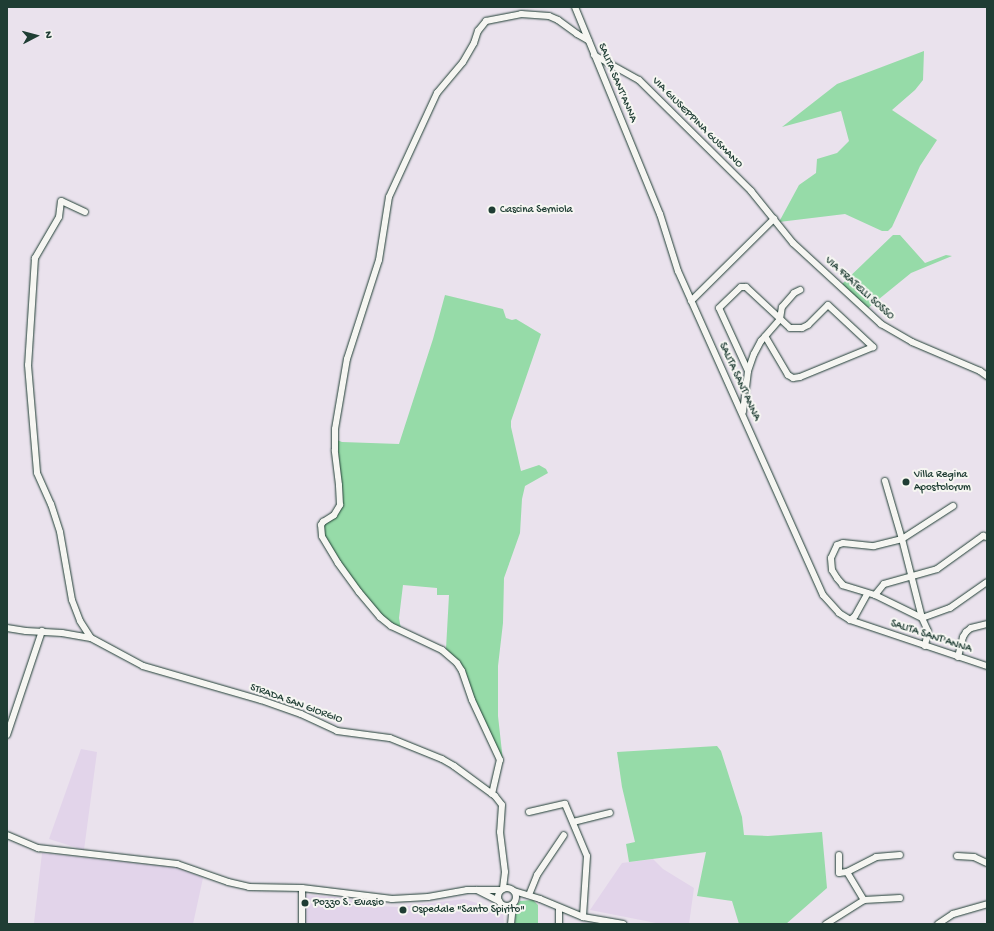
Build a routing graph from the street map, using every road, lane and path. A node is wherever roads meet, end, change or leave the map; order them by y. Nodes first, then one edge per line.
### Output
1 (574, 7) edge
2 (588, 40) junction
3 (594, 55) junction
4 (85, 212) dead end
5 (774, 219) junction
6 (800, 290) dead end
7 (691, 301) junction
8 (780, 319) junction
9 (765, 336) junction
10 (748, 372) junction
11 (987, 376) edge
12 (743, 414) junction
13 (885, 481) dead end
14 (953, 506) dead end
15 (987, 537) edge
16 (902, 539) junction
17 (912, 577) junction
18 (987, 582) edge
19 (872, 594) junction
20 (922, 618) junction
21 (850, 620) junction
22 (987, 624) edge
23 (7, 628) edge
24 (48, 632) junction
25 (91, 638) junction
26 (925, 646) junction
27 (958, 657) junction
28 (987, 666) edge
29 (7, 735) edge
30 (492, 794) junction
31 (529, 812) dead end
32 (610, 813) dead end
33 (573, 822) junction
34 (7, 835) edge
35 (564, 835) dead end
36 (839, 855) dead end
37 (900, 855) dead end
38 (957, 856) dead end
39 (987, 863) edge
40 (505, 872) junction
41 (847, 872) junction
42 (302, 888) junction
43 (474, 889) junction
44 (502, 889) junction
45 (513, 890) junction
46 (529, 895) junction
47 (900, 898) dead end
48 (864, 900) junction
49 (514, 902) junction
50 (501, 903) junction
51 (987, 904) edge
52 (558, 908) junction
53 (583, 917) junction
54 (611, 923) edge
55 (302, 924) edge
56 (510, 924) edge
57 (559, 924) edge
58 (623, 924) edge
59 (826, 924) edge
60 (938, 924) edge

1 - 2 street, SALITA SANT'ANNA
2 - 3 street, SALITA SANT'ANNA
2 - 30 street
3 - 5 street, VIA GIUSEPPINA GUSMANO
3 - 7 street, SALITA SANT'ANNA
4 - 25 street
5 - 7 street
5 - 11 street, VIA FRATELLI SOSSO
6 - 8 street
7 - 12 street, SALITA SANT'ANNA
8 - 9 street
8 - 9 street
8 - 10 street
9 - 10 street
10 - 12 street
12 - 21 street, SALITA SANT'ANNA
13 - 16 street
14 - 16 street
15 - 17 street
16 - 17 street
16 - 19 street
17 - 19 street
17 - 20 street
18 - 20 street
19 - 20 street
19 - 21 street
20 - 26 street
21 - 26 street, SALITA SANT'ANNA
22 - 27 street
23 - 24 street, STRADA SAN GIORGIO
24 - 25 street, STRADA SAN GIORGIO
24 - 29 street
25 - 30 street, STRADA SAN GIORGIO
26 - 27 street, SALITA SANT'ANNA
27 - 28 street, SALITA SANT'ANNA
30 - 40 street, STRADA SAN GIORGIO
31 - 33 street
32 - 33 street
33 - 53 street
34 - 42 street
35 - 46 street
36 - 41 street
37 - 41 street
38 - 39 street
40 - 44 street, STRADA SAN GIORGIO
40 - 45 street, STRADA SAN GIORGIO
41 - 48 street
42 - 43 street
42 - 55 street
43 - 44 street
43 - 50 street
44 - 45 street
44 - 50 street, STRADA SAN GIORGIO
45 - 46 street
45 - 49 street, STRADA SAN GIORGIO
46 - 49 street
46 - 52 street
47 - 48 street
48 - 59 street
49 - 50 street
49 - 56 street, STRADA SAN GIORGIO
50 - 56 street
51 - 60 street
52 - 53 street
52 - 57 street
53 - 54 street
54 - 58 street

